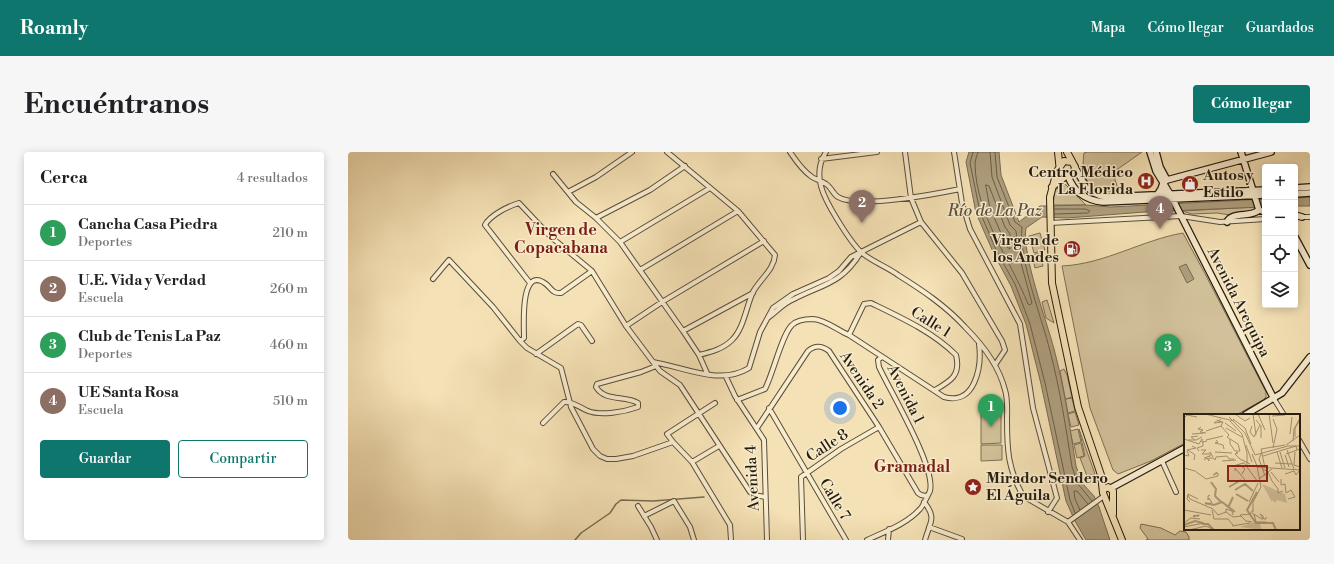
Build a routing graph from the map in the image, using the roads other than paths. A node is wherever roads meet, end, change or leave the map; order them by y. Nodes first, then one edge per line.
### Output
1 (632, 152) edge
2 (668, 152) edge
3 (790, 152) edge
4 (826, 152) edge
5 (877, 152) edge
6 (905, 152) edge
7 (954, 152) edge
8 (1058, 152) edge
9 (1066, 152) edge
10 (1150, 152) edge
11 (1156, 152) edge
12 (1241, 152) edge
13 (1271, 152) edge
14 (821, 159) junction
15 (1243, 160) junction
16 (1074, 164) junction
17 (685, 166) junction
18 (1059, 166) junction
19 (553, 174) dead end
20 (1067, 176) junction
21 (819, 180) junction
22 (1165, 184) junction
23 (1052, 187) junction
24 (1310, 187) edge
25 (710, 188) junction
26 (1298, 188) edge
27 (960, 189) junction
28 (1262, 191) edge
29 (568, 192) junction
30 (1310, 193) edge
31 (1298, 194) edge
32 (1157, 195) junction
33 (1254, 195) junction
34 (1262, 195) edge
35 (911, 198) junction
36 (1172, 199) junction
37 (1261, 210) edge
38 (738, 211) junction
39 (1180, 214) junction
40 (1298, 216) edge
41 (1302, 217) junction
42 (1310, 217) edge
43 (596, 218) junction
44 (1298, 218) edge
45 (1262, 220) edge
46 (1050, 221) junction
47 (921, 222) junction
48 (1227, 222) junction
49 (764, 241) junction
50 (620, 242) junction
51 (1298, 243) edge
52 (861, 252) junction
53 (1310, 265) edge
54 (640, 270) junction
55 (592, 271) junction
56 (433, 279) dead end
57 (530, 283) junction
58 (753, 293) junction
59 (662, 302) junction
60 (626, 326) junction
61 (683, 330) junction
62 (849, 335) junction
63 (592, 340) dead end
64 (520, 341) junction
65 (979, 344) junction
66 (536, 354) junction
67 (699, 355) junction
68 (882, 357) junction
69 (1310, 357) edge
70 (654, 364) junction
71 (995, 365) junction
72 (707, 373) junction
73 (726, 377) junction
74 (935, 390) junction
75 (1274, 399) junction
76 (737, 400) junction
77 (570, 402) junction
78 (715, 403) dead end
79 (769, 408) junction
80 (699, 413) junction
81 (1247, 414) edge
82 (1283, 414) edge
83 (543, 422) dead end
84 (879, 427) junction
85 (757, 428) junction
86 (673, 442) junction
87 (1300, 442) edge
88 (719, 446) junction
89 (1184, 449) edge
90 (1310, 459) edge
91 (1162, 461) junction
92 (692, 462) junction
93 (806, 473) junction
94 (1101, 476) junction
95 (1111, 489) junction
96 (1176, 492) dead end
97 (1102, 495) junction
98 (926, 496) junction
99 (765, 497) junction
100 (924, 502) junction
101 (638, 506) dead end
102 (1048, 512) junction
103 (644, 516) junction
104 (1113, 519) junction
105 (1068, 522) junction
106 (929, 527) junction
107 (889, 529) junction
108 (962, 539) dead end
109 (657, 540) edge
110 (694, 540) edge
111 (731, 540) edge
112 (767, 540) edge
113 (803, 540) edge
114 (846, 540) edge
115 (867, 540) edge
116 (888, 540) edge
117 (925, 540) edge
118 (1080, 540) edge
119 (1122, 540) edge

1 - 29 street
2 - 17 street
3 - 21 street
4 - 14 street
5 - 14 street
6 - 35 street
7 - 27 street
8 - 18 main road
9 - 16 main road
10 - 22 main road
11 - 22 main road
12 - 15 main road
13 - 15 main road
14 - 21 street
15 - 22 main road
15 - 33 main road
16 - 18 main road
16 - 20 main road
16 - 32 main road
17 - 25 street
17 - 43 street
18 - 20 main road
18 - 23 main road
19 - 29 street
20 - 23 main road
20 - 36 main road
21 - 35 street
21 - 52 street
22 - 32 main road
22 - 36 main road
23 - 46 main road
24 - 26 main road
25 - 38 street
25 - 50 street
27 - 35 street
27 - 102 street
28 - 33 main road
29 - 43 street
30 - 31 main road
32 - 36 main road
33 - 34 main road
33 - 36 main road
33 - 37 main road
35 - 47 street
36 - 39 main road, Avenida Arequipa
37 - 48 main road
38 - 49 street
38 - 54 street
39 - 46 street
39 - 48 street
39 - 75 main road, Avenida Arequipa
40 - 41 main road
41 - 42 street
41 - 44 street
43 - 50 street
45 - 48 street
46 - 94 main road
47 - 52 street
47 - 71 street
49 - 58 street
49 - 59 street
50 - 54 street
51 - 53 main road
52 - 65 street
52 - 73 street
54 - 59 street
55 - 57 street
55 - 57 street
55 - 60 street
56 - 64 street
57 - 64 street
58 - 61 street
58 - 67 street
59 - 60 street
59 - 61 street
60 - 70 street
61 - 67 street
62 - 68 street
62 - 74 street, Calle 1
62 - 76 street
63 - 66 street
64 - 66 street
65 - 71 street
65 - 74 street, Avenida 1
66 - 77 street
67 - 72 street
68 - 74 street, Avenida 1
68 - 98 street, Avenida 1
69 - 75 main road
70 - 72 street
70 - 77 street
70 - 80 street
71 - 102 street
72 - 73 street
73 - 76 street, Avenida 4
75 - 81 main road
75 - 82 street
76 - 85 street, Avenida 4
77 - 83 street
77 - 86 street
78 - 80 street
79 - 84 street, Avenida 2
79 - 85 street, Avenida 2
79 - 93 street, Calle 7
80 - 86 street
80 - 88 street
84 - 93 street, Calle 8
84 - 98 street, Avenida 2
85 - 99 street, Avenida 4
86 - 92 street
87 - 90 street
88 - 92 street
88 - 99 street
89 - 91 main road
91 - 95 main road
91 - 96 street
92 - 111 street
93 - 113 street, Calle 8
93 - 114 street, Calle 7
94 - 95 main road
94 - 97 main road
95 - 97 main road
95 - 97 main road
95 - 104 main road
97 - 104 main road
97 - 105 street
98 - 100 street
99 - 112 street, Avenida 4
100 - 106 street
100 - 107 street
101 - 103 street
102 - 105 street
103 - 109 street
103 - 110 street
104 - 119 main road
105 - 118 street
106 - 108 street
106 - 117 street
107 - 115 street
107 - 116 street

